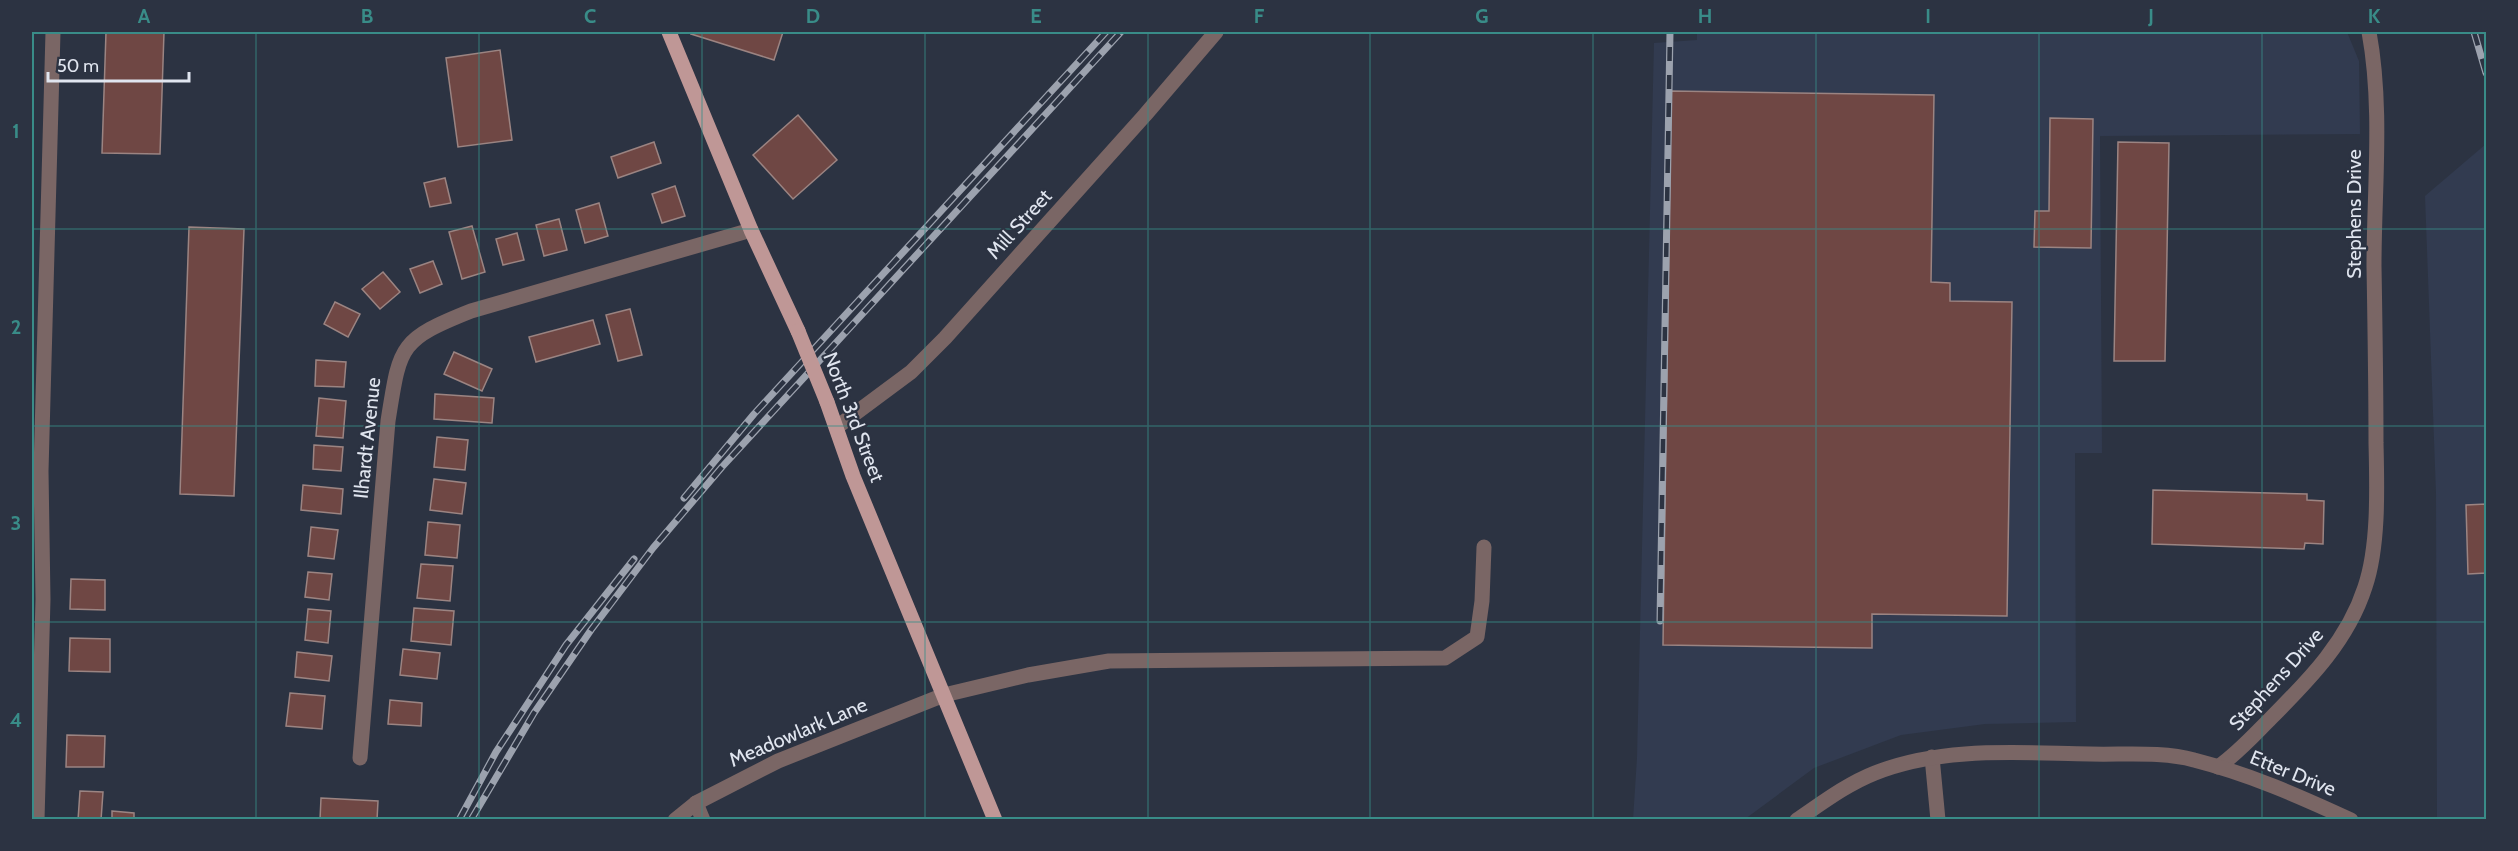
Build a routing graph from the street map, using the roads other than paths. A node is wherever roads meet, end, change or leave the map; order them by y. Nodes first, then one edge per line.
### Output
1 (53, 32) edge
2 (669, 32) edge
3 (1216, 32) edge
4 (2369, 32) edge
5 (751, 230) junction
6 (38, 382) edge
7 (837, 427) junction
8 (1484, 547) dead end
9 (944, 696) junction
10 (36, 697) edge
11 (1932, 757) junction
12 (360, 758) dead end
13 (2218, 767) junction
14 (696, 803) junction
15 (37, 819) edge
16 (675, 819) edge
17 (703, 819) edge
18 (995, 819) edge
19 (1797, 819) edge
20 (1938, 819) edge
21 (2351, 819) edge

1 - 6 street
2 - 5 main road, North 3rd Street
3 - 7 street, Mill Street
4 - 13 street, Stephens Drive
5 - 7 main road, North 3rd Street, bridge
5 - 12 street, Ilhardt Avenue
6 - 10 street
7 - 9 main road, North 3rd Street
8 - 9 street, Meadowlark Lane
9 - 14 street, Meadowlark Lane
9 - 18 main road, North 3rd Street
10 - 15 street
11 - 13 street
11 - 19 street
11 - 20 street
13 - 21 street, Etter Drive
14 - 16 street, Meadowlark Lane
14 - 17 street

